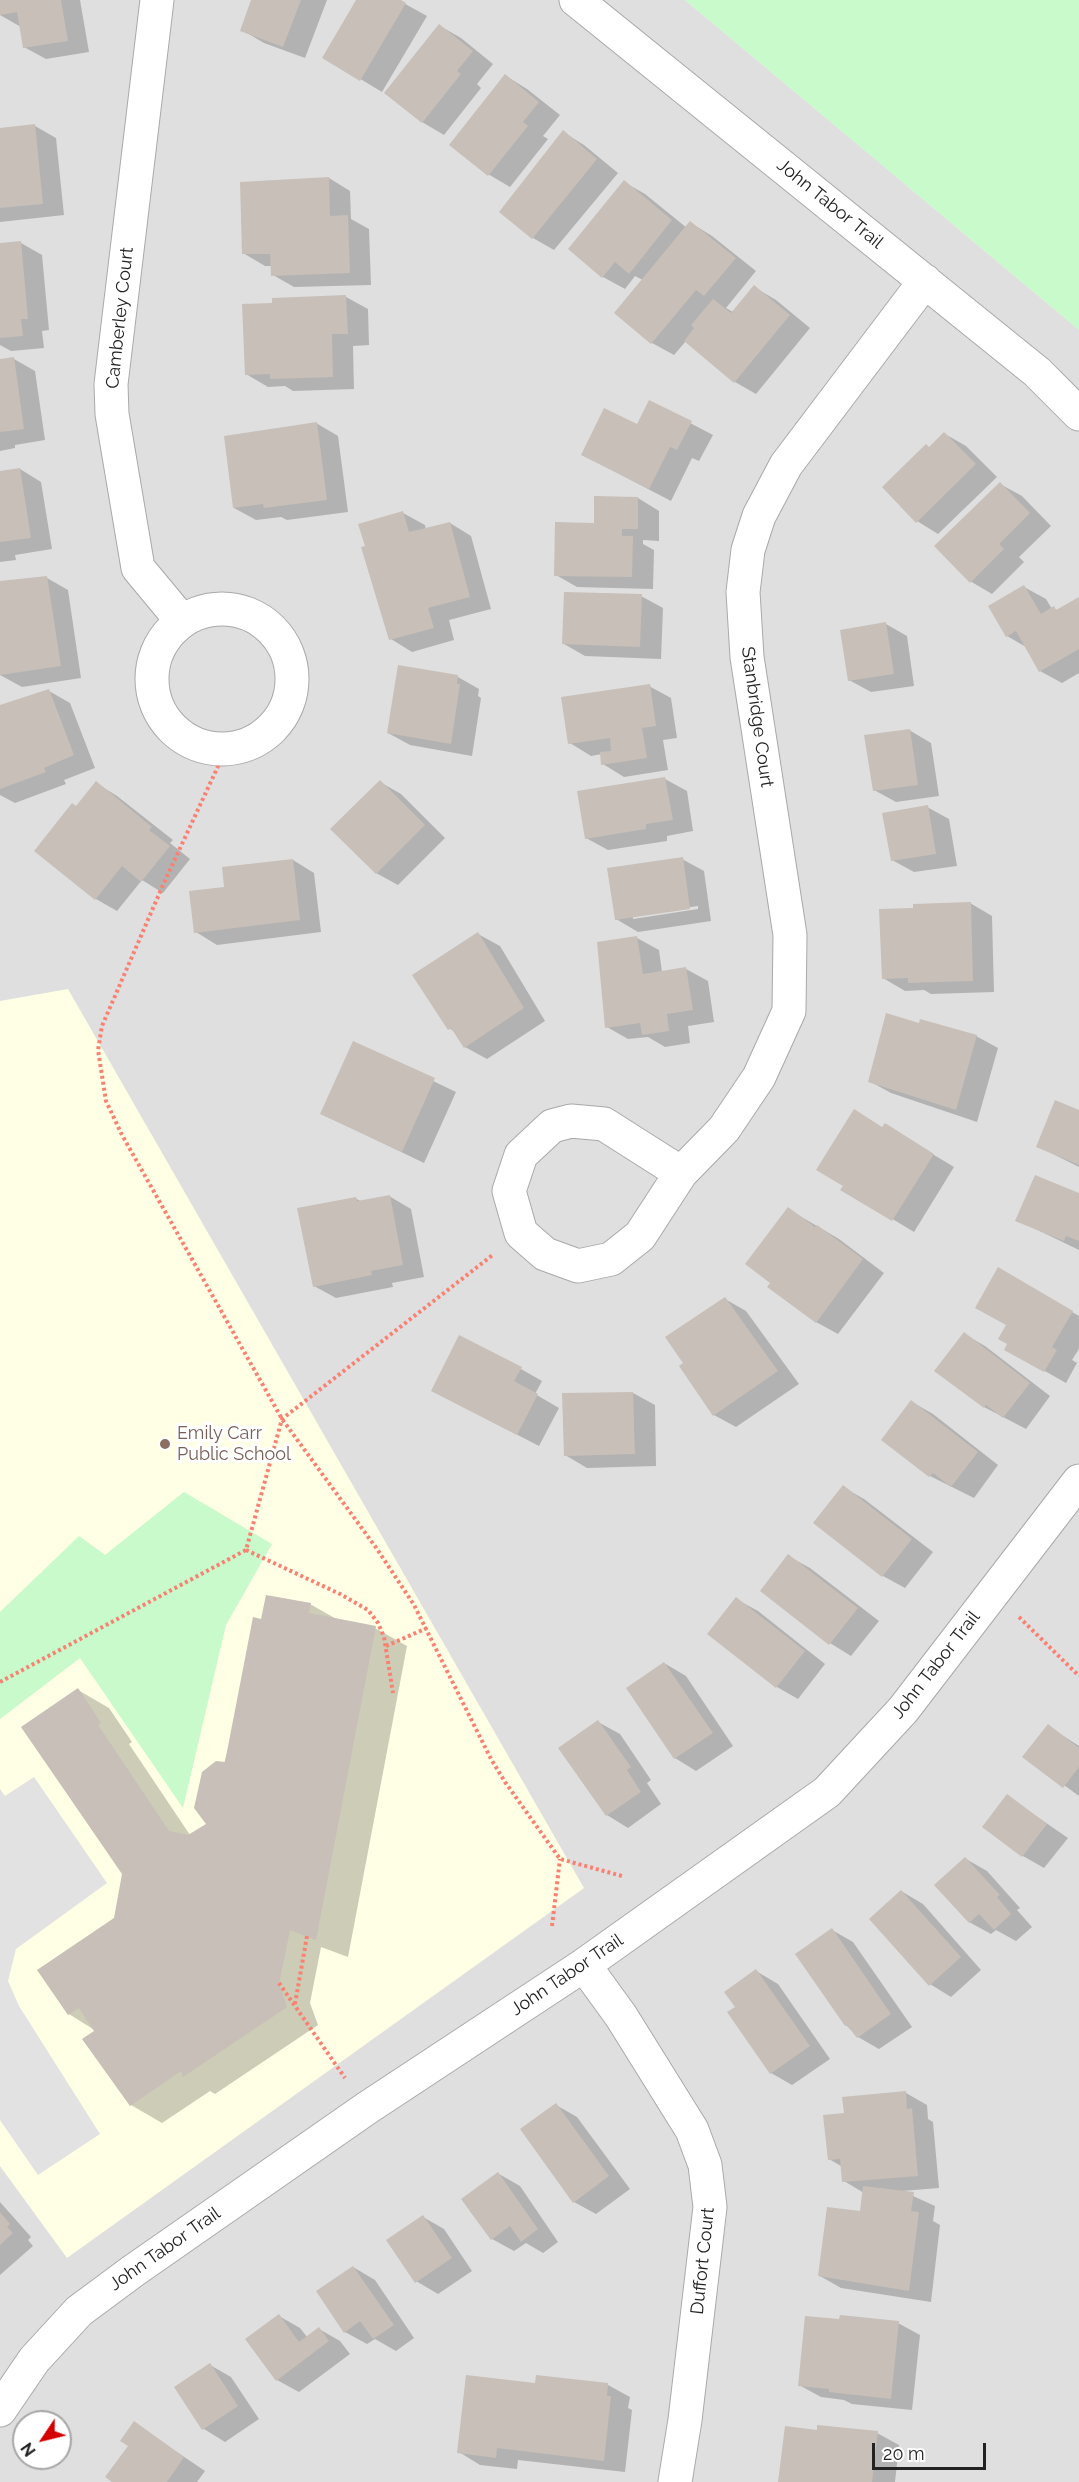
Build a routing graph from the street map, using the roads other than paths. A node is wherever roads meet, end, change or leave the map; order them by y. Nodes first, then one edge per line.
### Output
1 (157, 0) edge
2 (576, 0) edge
3 (925, 281) junction
4 (1079, 414) edge
5 (182, 621) junction
6 (681, 1173) junction
7 (1079, 1481) edge
8 (584, 1965) junction
9 (0, 2410) edge
10 (675, 2482) edge

1 - 5 street, Camberley Court
2 - 3 street, John Tabor Trail
3 - 4 street, John Tabor Trail
3 - 6 street, Stanbridge Court
5 - 5 street
6 - 6 street, Stanbridge Court
7 - 8 street, John Tabor Trail
8 - 9 street, John Tabor Trail
8 - 10 street, Duffort Court

